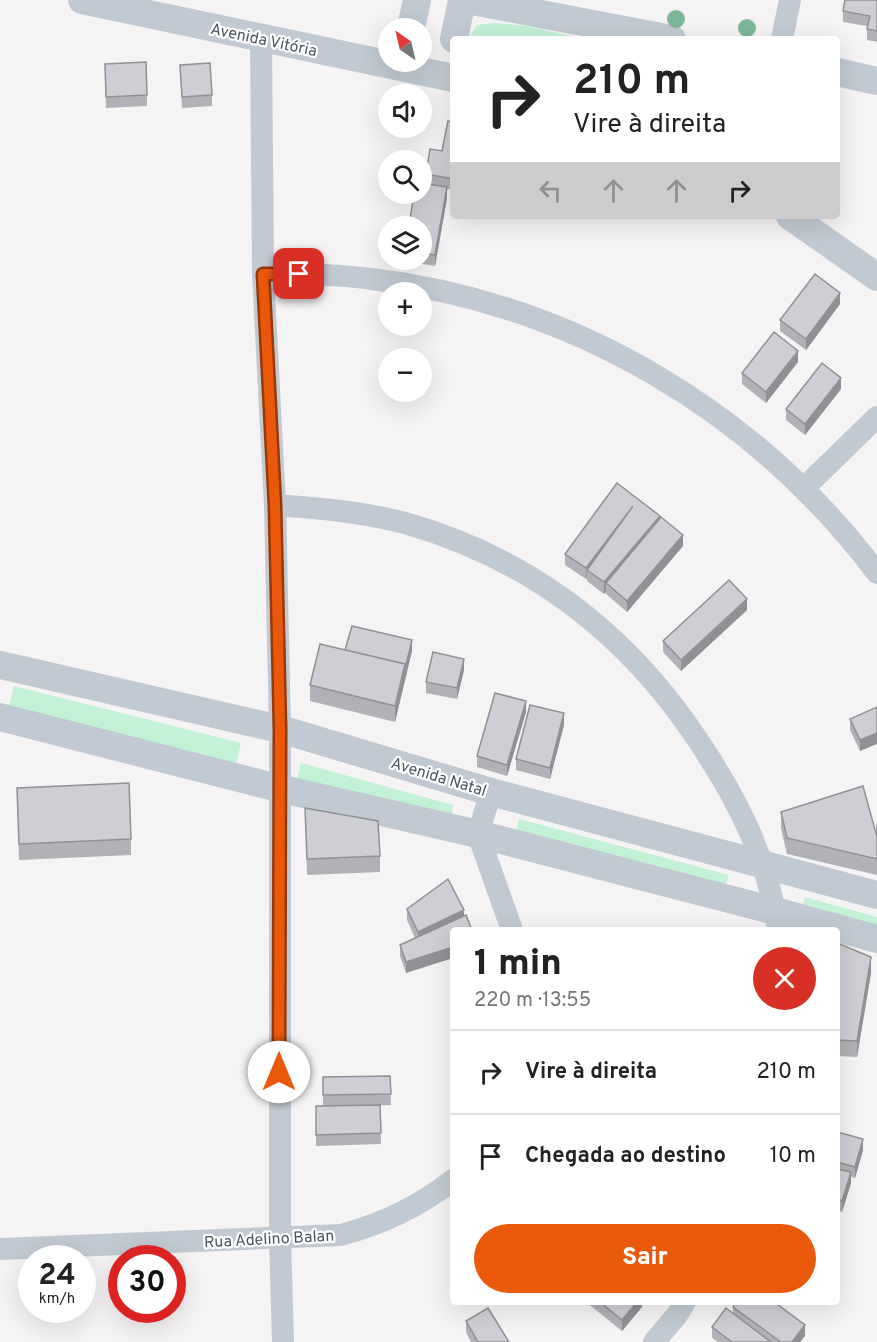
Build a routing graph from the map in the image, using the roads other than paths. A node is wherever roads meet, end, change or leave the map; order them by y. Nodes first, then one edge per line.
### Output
1 (82, 0) edge
2 (417, 0) edge
3 (462, 0) edge
4 (467, 0) edge
5 (790, 0) edge
6 (413, 18) edge
7 (455, 36) edge
8 (656, 36) edge
9 (783, 36) edge
10 (261, 38) junction
11 (378, 60) edge
12 (431, 72) edge
13 (840, 73) edge
14 (450, 77) edge
15 (877, 81) edge
16 (794, 219) edge
17 (263, 274) junction
18 (877, 277) edge
19 (877, 417) edge
20 (804, 488) junction
21 (275, 505) junction
22 (877, 573) edge
23 (0, 665) edge
24 (0, 717) edge
25 (280, 729) junction
26 (278, 788) junction
27 (490, 792) junction
28 (477, 834) junction
29 (763, 863) junction
30 (877, 895) edge
31 (777, 920) edge
32 (511, 927) edge
33 (814, 927) edge
34 (840, 932) edge
35 (877, 939) edge
36 (450, 1182) edge
37 (280, 1238) junction
38 (0, 1249) edge
39 (683, 1305) edge
40 (284, 1342) edge
41 (654, 1342) edge

1 - 10 street, Avenida Vitória
2 - 6 street
3 - 7 street
4 - 8 street
5 - 9 street
10 - 11 street, Avenida Vitória
10 - 17 street
12 - 14 street, Avenida Vitória
13 - 15 street
16 - 18 street
17 - 20 street
17 - 21 street
19 - 20 street
20 - 22 street
21 - 25 street
21 - 29 street
23 - 25 street, Avenida Natal
24 - 26 street
25 - 26 street
25 - 27 street, Avenida Natal
26 - 28 street
26 - 37 street
27 - 28 street
27 - 29 street, Avenida Natal
28 - 31 street
28 - 32 street
29 - 30 street, Avenida Natal
29 - 31 street
31 - 33 street
34 - 35 street
36 - 37 street, Rua Adelino Balan
37 - 38 street, Rua Adelino Balan
37 - 40 street
39 - 41 street

